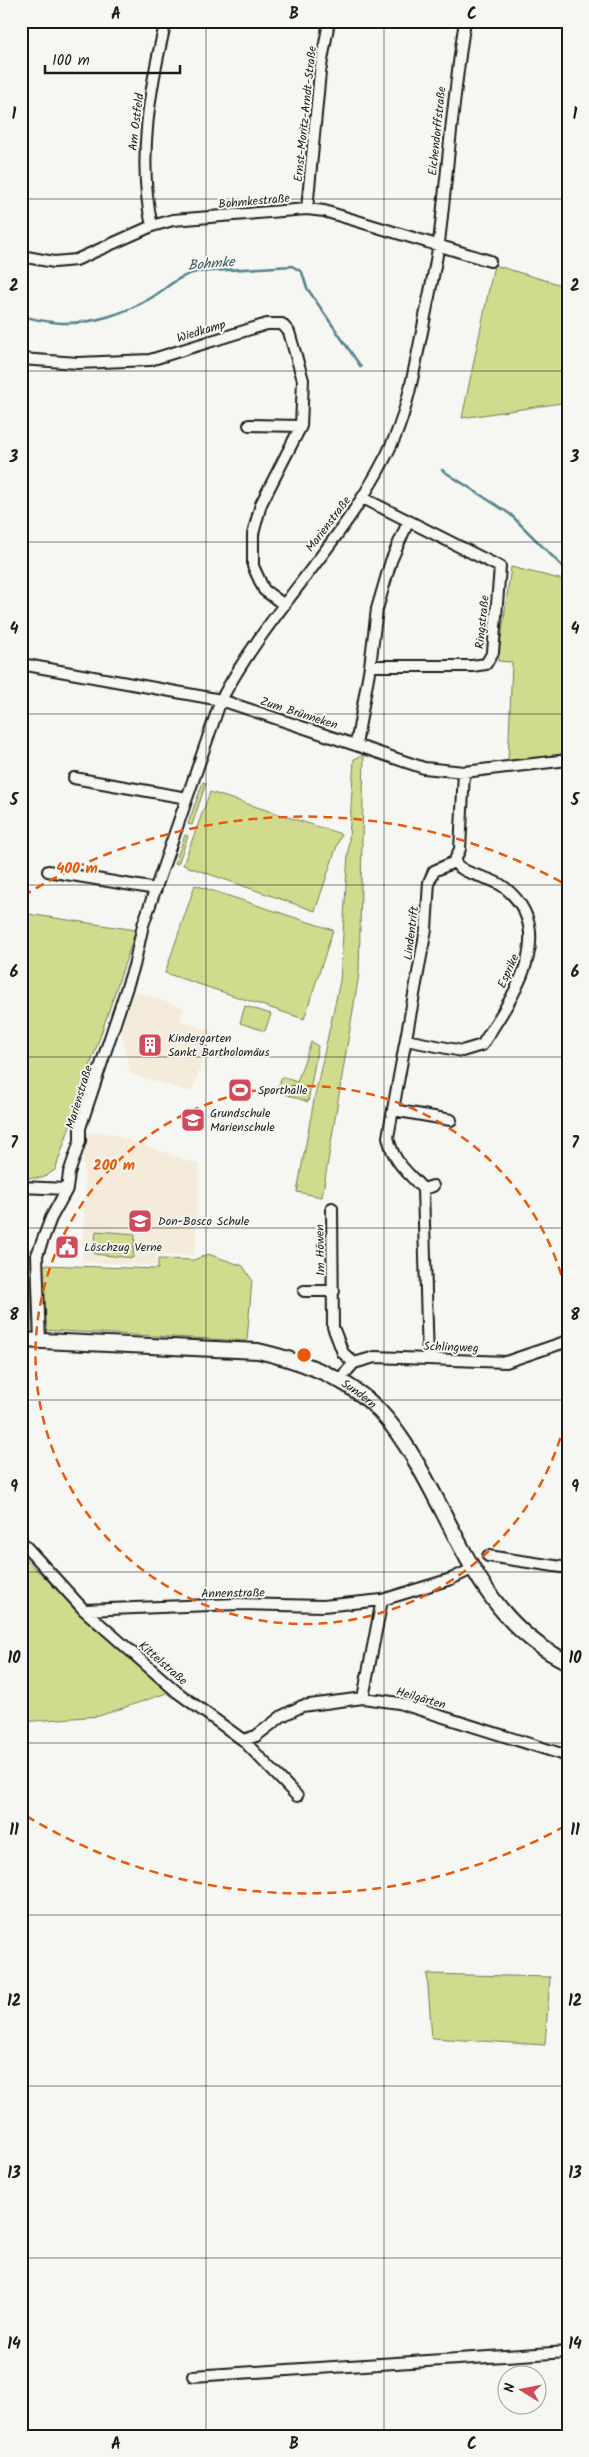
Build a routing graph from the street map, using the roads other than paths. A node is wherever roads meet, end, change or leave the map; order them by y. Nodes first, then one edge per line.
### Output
1 (166, 21) edge
2 (329, 21) edge
3 (465, 21) edge
4 (307, 209) junction
5 (152, 226) junction
6 (439, 244) junction
7 (21, 256) edge
8 (490, 261) dead end
9 (21, 359) edge
10 (249, 424) dead end
11 (301, 426) junction
12 (363, 498) junction
13 (408, 522) junction
14 (283, 604) junction
15 (21, 664) edge
16 (370, 666) junction
17 (221, 700) junction
18 (356, 745) junction
19 (568, 760) edge
20 (464, 772) junction
21 (74, 778) dead end
22 (187, 798) junction
23 (454, 862) junction
24 (48, 871) dead end
25 (156, 888) junction
26 (406, 1040) junction
27 (393, 1110) junction
28 (451, 1120) dead end
29 (21, 1187) edge
30 (67, 1189) junction
31 (332, 1208) dead end
32 (304, 1290) dead end
33 (334, 1291) junction
34 (21, 1340) edge
35 (568, 1341) edge
36 (40, 1342) junction
37 (428, 1359) junction
38 (354, 1363) junction
39 (339, 1380) junction
40 (21, 1541) edge
41 (488, 1556) dead end
42 (568, 1568) edge
43 (472, 1569) junction
44 (382, 1600) junction
45 (84, 1610) junction
46 (568, 1662) edge
47 (363, 1698) junction
48 (243, 1740) junction
49 (568, 1756) edge
50 (296, 1796) dead end
51 (568, 2352) edge
52 (193, 2376) dead end

1 - 5 street, Am Ostfeld
2 - 4 street, Ernst-Moritz-Arndt-Straße
3 - 6 street, Eichendorffstraße
4 - 5 street, Bohmkestraße
4 - 6 street, Bohmkestraße
5 - 7 street, Bohmkestraße
6 - 8 street, Bohmkestraße
6 - 12 street, Marienstraße
9 - 11 street, Wiedkamp
10 - 11 street
11 - 14 street, Wiedkamp
12 - 13 street, Ringstraße
12 - 14 street, Marienstraße
13 - 16 street
13 - 16 street, Ringstraße
14 - 17 street, Marienstraße
15 - 17 street, Zum Brünneken
16 - 18 street
17 - 18 street, Zum Brünneken
17 - 22 street, Marienstraße
18 - 20 street, Zum Brünneken
19 - 20 street, Zum Brünneken
20 - 23 street
21 - 22 street
22 - 25 street, Marienstraße
23 - 26 street, Lindentrift
23 - 26 street, Esprike
24 - 25 street
25 - 30 street, Marienstraße
26 - 27 street, Lindentrift
27 - 28 street
27 - 37 street, Lindentrift
29 - 30 street
30 - 36 street, Marienstraße
31 - 33 street, Im Höwen
32 - 33 street, Im Höwen
33 - 38 street, Im Höwen
34 - 36 street, Sundern
35 - 37 street, Schlingweg
36 - 39 street, Sundern
37 - 38 street, Schlingweg
38 - 39 street
39 - 43 street, Sundern
40 - 45 street, Kittelstraße
41 - 42 street
43 - 44 street, Annenstraße
43 - 46 street, Sundern
44 - 45 street, Annenstraße
44 - 47 street
45 - 48 street, Kittelstraße
47 - 48 street, Heilgärten
47 - 49 street, Heilgärten
48 - 50 street, Kittelstraße
51 - 52 street

